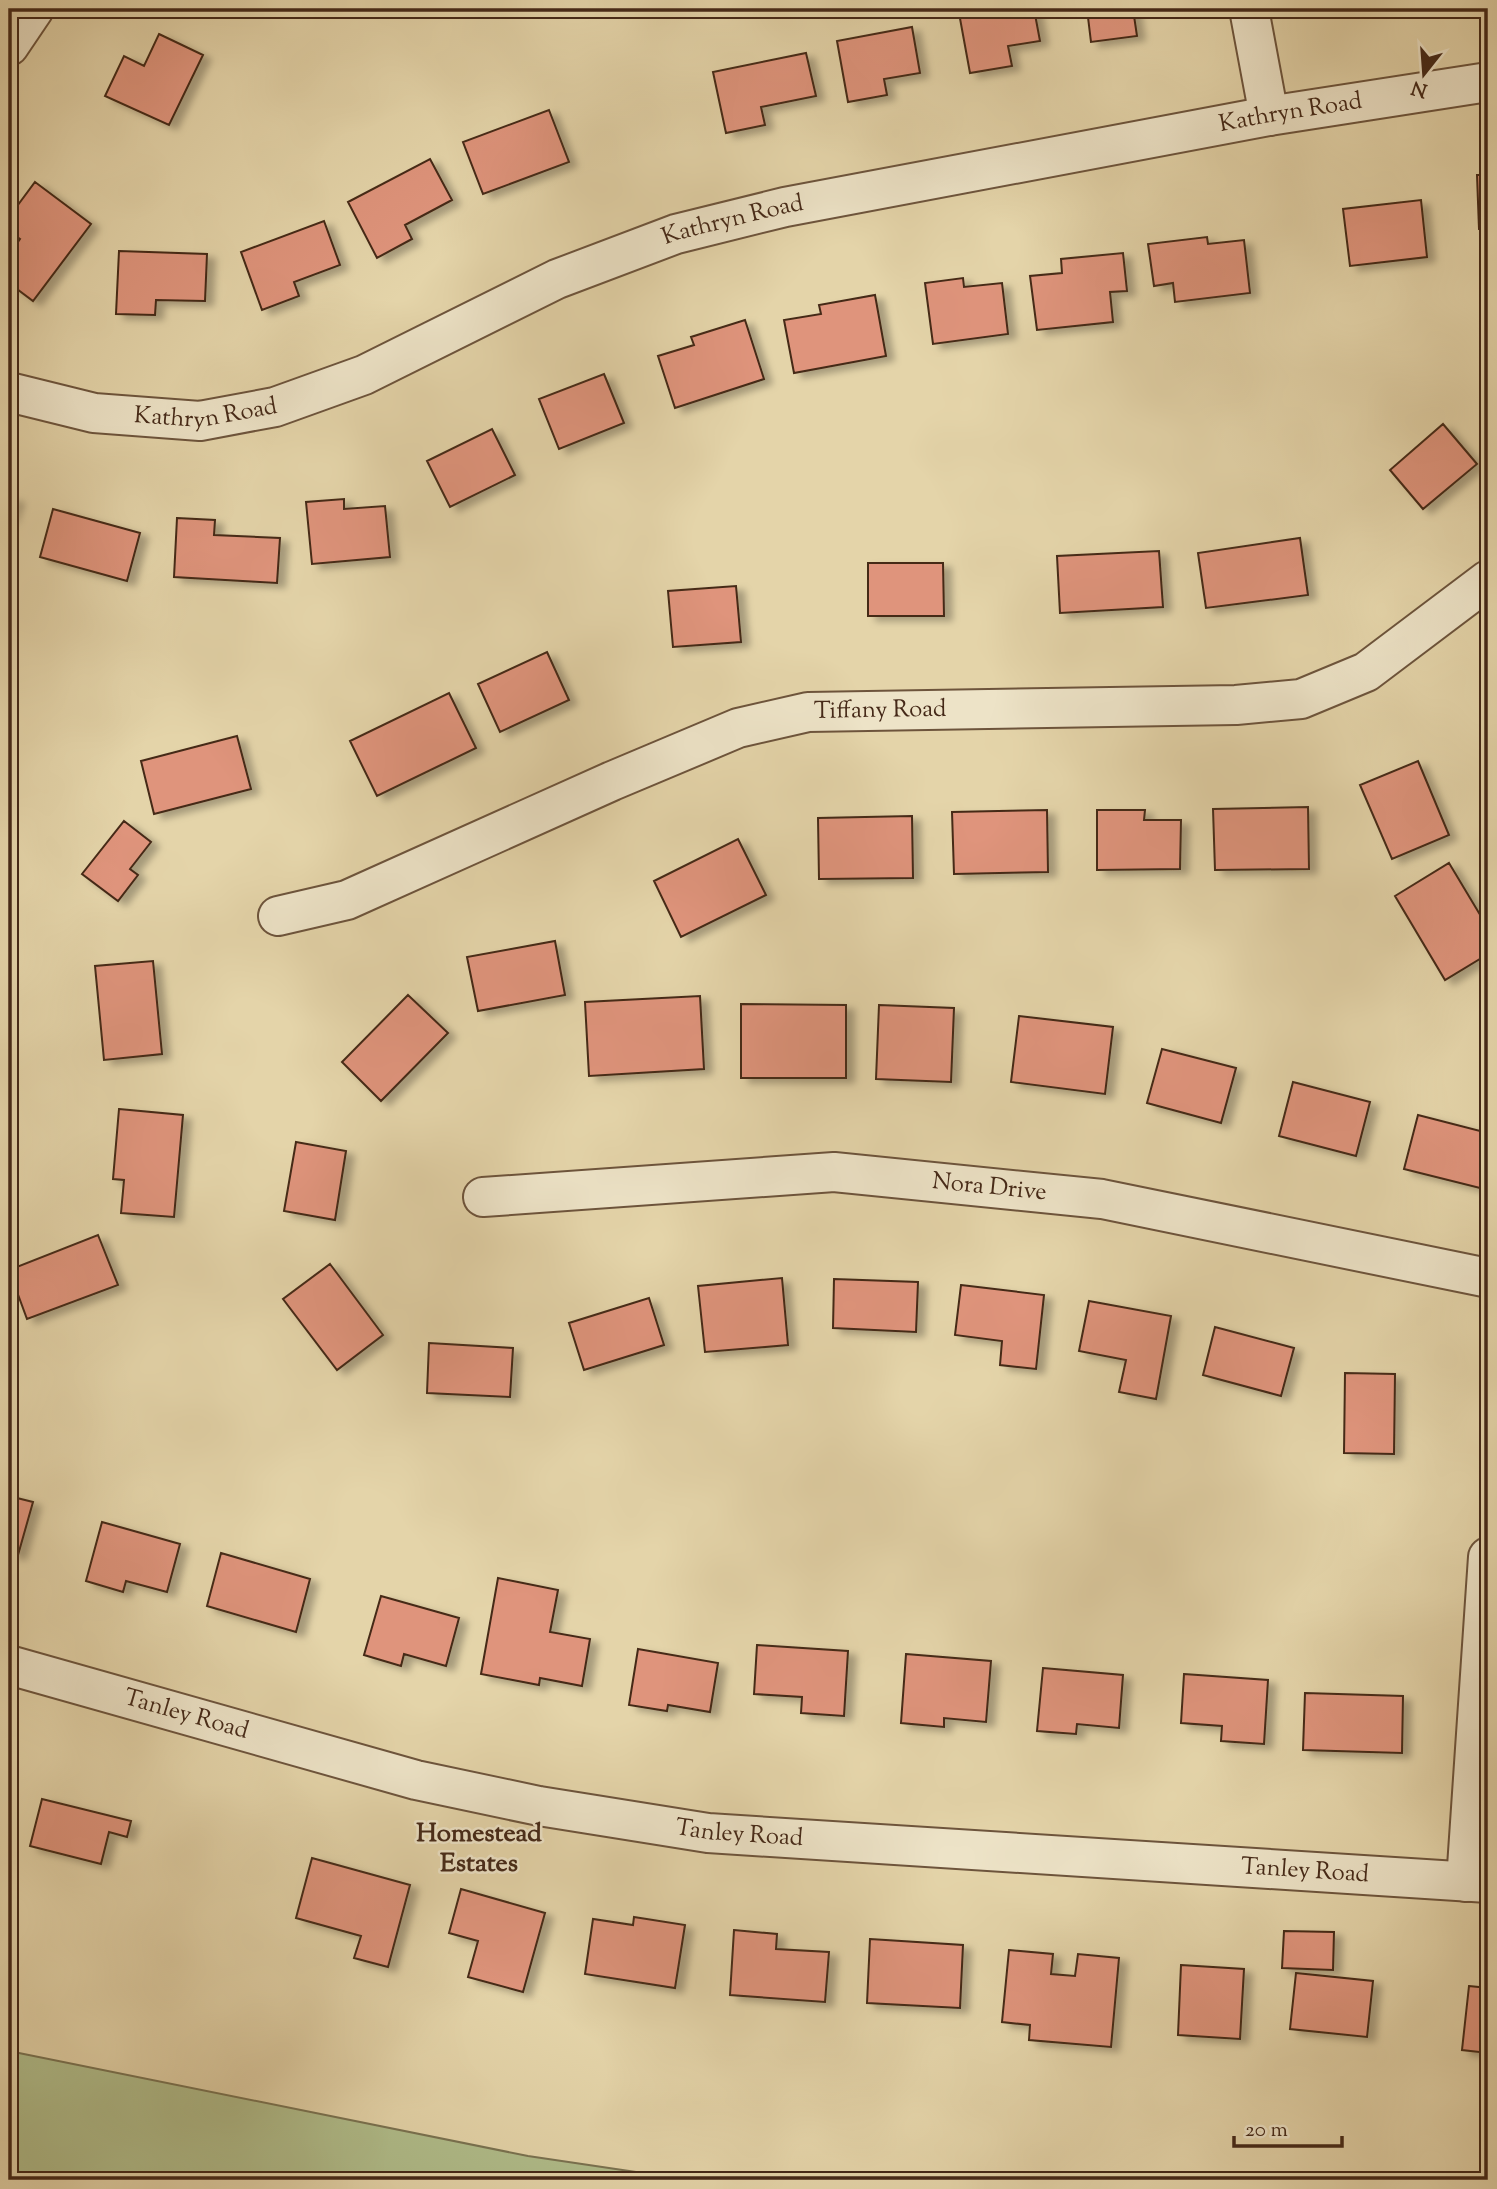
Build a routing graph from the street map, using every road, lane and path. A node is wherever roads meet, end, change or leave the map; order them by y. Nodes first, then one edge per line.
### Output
1 (34, 9) edge
2 (1249, 9) edge
3 (9, 47) edge
4 (1488, 82) edge
5 (1269, 116) junction
6 (9, 392) edge
7 (1484, 593) edge
8 (278, 916) dead end
9 (483, 1197) dead end
10 (1488, 1278) edge
11 (1488, 1557) edge
12 (9, 1665) edge
13 (1477, 1882) edge

1 - 3 street
2 - 5 street
4 - 5 street, Kathryn Road
5 - 6 street, Kathryn Road
7 - 8 street, Tiffany Road
9 - 10 street, Nora Drive
11 - 13 street
12 - 13 street, Tanley Road

